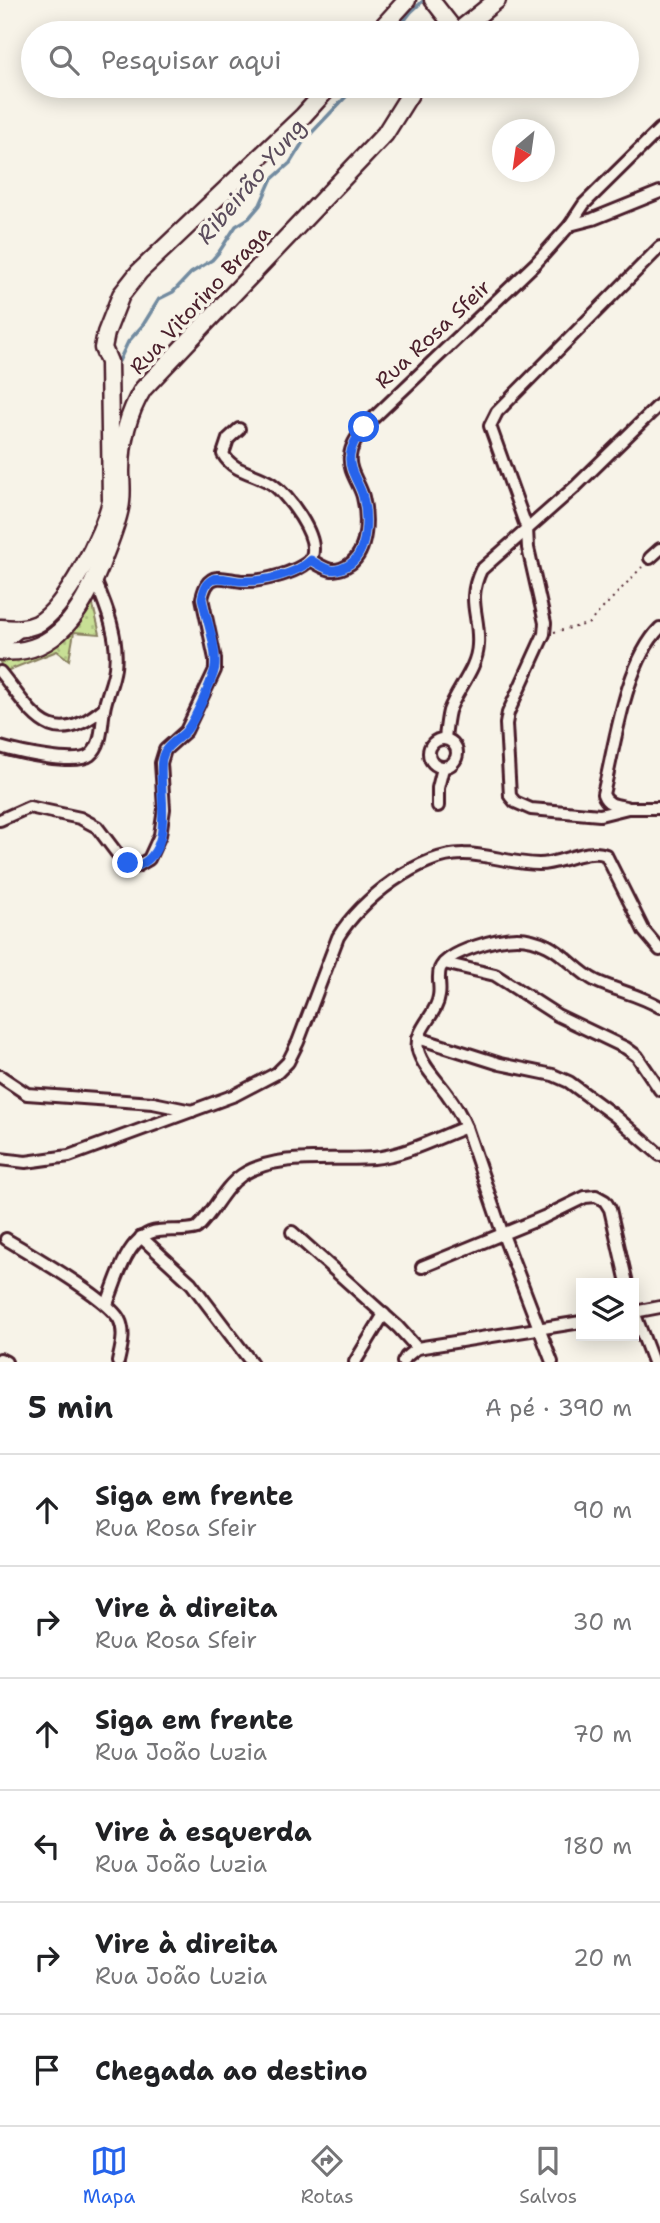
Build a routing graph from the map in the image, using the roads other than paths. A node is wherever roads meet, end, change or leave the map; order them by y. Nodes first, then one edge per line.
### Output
1 (407, 0) edge
2 (497, 0) edge
3 (433, 2) edge
4 (388, 21) edge
5 (448, 21) edge
6 (472, 21) edge
7 (319, 98) edge
8 (408, 98) edge
9 (660, 130) edge
10 (660, 192) edge
11 (570, 225) junction
12 (660, 247) edge
13 (660, 404) edge
14 (239, 429) dead end
15 (527, 529) junction
16 (660, 550) edge
17 (650, 558) road end
18 (311, 560) junction
19 (95, 580) junction
20 (0, 628) edge
21 (660, 628) edge
22 (18, 630) junction
23 (0, 644) edge
24 (0, 651) edge
25 (0, 671) edge
26 (104, 708) junction
27 (445, 738) junction
28 (0, 747) edge
29 (443, 768) junction
30 (438, 806) dead end
31 (660, 807) edge
32 (628, 808) junction
33 (0, 820) edge
34 (660, 950) edge
35 (444, 963) junction
36 (660, 1007) edge
37 (418, 1038) junction
38 (0, 1076) edge
39 (660, 1090) edge
40 (192, 1111) junction
41 (466, 1127) junction
42 (660, 1155) edge
43 (0, 1159) edge
44 (292, 1232) dead end
45 (502, 1232) junction
46 (141, 1237) junction
47 (6, 1239) dead end
48 (422, 1267) dead end
49 (626, 1278) edge
50 (107, 1304) junction
51 (660, 1307) edge
52 (639, 1311) edge
53 (384, 1314) junction
54 (576, 1323) edge
55 (639, 1325) edge
56 (541, 1330) junction
57 (417, 1348) junction
58 (0, 1359) edge
59 (6, 1362) edge
60 (118, 1362) edge
61 (251, 1362) edge
62 (355, 1362) edge
63 (403, 1362) edge
64 (552, 1362) edge
65 (653, 1362) edge

1 - 4 main road
2 - 6 main road
3 - 5 street
7 - 22 main road
8 - 19 main road, Rua Vitorino Braga
9 - 11 street, Rua Rosa Sfeir
10 - 11 street
11 - 18 street, Rua Rosa Sfeir
12 - 15 street
13 - 15 street
14 - 18 street
15 - 27 street
15 - 32 street
16 - 17 street
18 - 33 street
19 - 24 main road, Rua Vitorino Braga
19 - 26 street
20 - 22 main road
21 - 32 street
22 - 23 street
25 - 26 street
26 - 28 street
27 - 29 street
27 - 29 street
29 - 30 street
31 - 32 street
34 - 40 street
35 - 36 street
35 - 37 street
35 - 39 street
37 - 41 street
37 - 42 street
38 - 40 street
40 - 43 street
41 - 45 street
41 - 46 street
44 - 53 street
45 - 48 street
45 - 49 street
45 - 56 street
46 - 50 street
46 - 61 street
47 - 50 street
50 - 60 street
51 - 52 street
53 - 57 street
53 - 62 street
54 - 56 street
55 - 65 street
56 - 57 street
56 - 64 street
57 - 63 street
58 - 59 street

